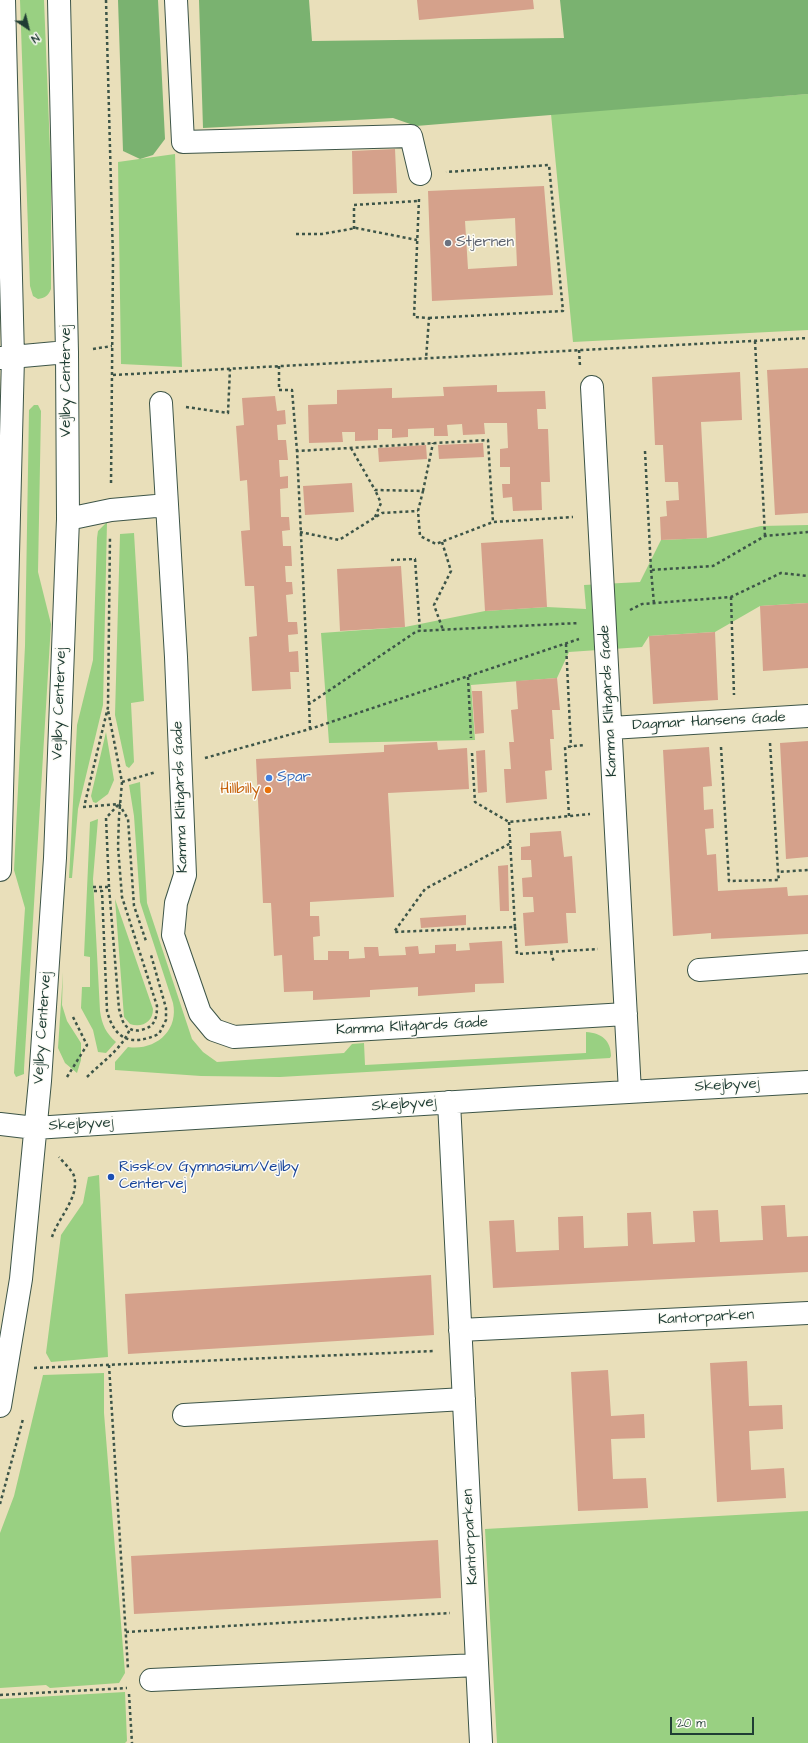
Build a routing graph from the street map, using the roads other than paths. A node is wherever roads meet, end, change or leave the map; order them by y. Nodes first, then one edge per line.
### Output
1 (4, 0) edge
2 (59, 0) edge
3 (176, 0) edge
4 (420, 174) road end
5 (67, 352) junction
6 (7, 358) edge
7 (592, 387) dead end
8 (161, 403) road end
9 (167, 505) junction
10 (68, 519) junction
11 (808, 716) edge
12 (611, 735) junction
13 (0, 870) edge
14 (808, 962) edge
15 (699, 970) dead end
16 (626, 1014) junction
17 (808, 1082) edge
18 (630, 1092) junction
19 (449, 1102) junction
20 (0, 1124) edge
21 (36, 1128) junction
22 (808, 1313) edge
23 (461, 1340) junction
24 (464, 1399) junction
25 (0, 1406) edge
26 (184, 1415) dead end
27 (477, 1665) junction
28 (150, 1680) dead end
29 (481, 1743) edge

1 - 6 street
2 - 5 street, Vejlby Centervej
3 - 4 street
5 - 6 street
5 - 10 street, Vejlby Centervej
6 - 13 street
7 - 12 street, Kamma Klitgårds Gade
8 - 9 street, Kamma Klitgårds Gade
9 - 10 street
9 - 16 street, Kamma Klitgårds Gade
10 - 21 street, Vejlby Centervej
11 - 12 street, Dagmar Hansens Gade
12 - 16 street, Kamma Klitgårds Gade
14 - 15 street
16 - 18 street, Kamma Klitgårds Gade
17 - 18 street, Skejbyvej
18 - 19 street, Skejbyvej
19 - 21 street, Skejbyvej
19 - 23 street, Kantorparken
20 - 21 street, Skejbyvej
21 - 25 street, Vejlby Centervej
22 - 23 street, Kantorparken
23 - 24 street, Kantorparken
24 - 26 street
24 - 27 street, Kantorparken
27 - 28 street
27 - 29 street, Kantorparken

